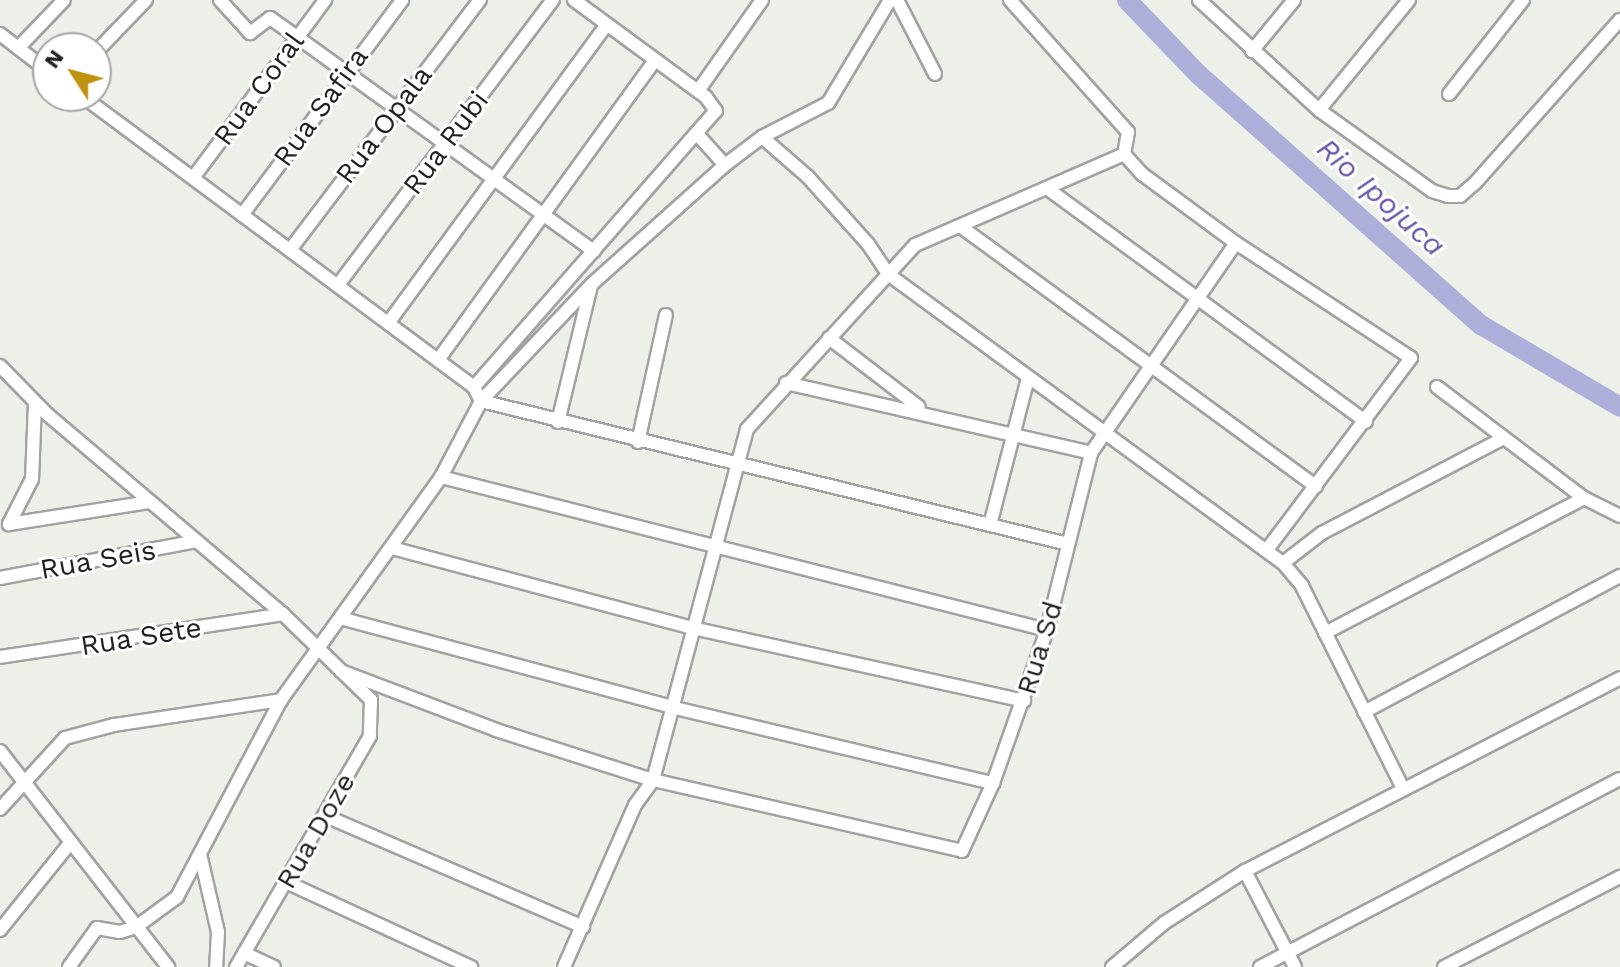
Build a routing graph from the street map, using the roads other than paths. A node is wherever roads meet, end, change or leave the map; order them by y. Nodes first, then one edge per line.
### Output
1 (64, 0) edge
2 (146, 0) edge
3 (220, 0) edge
4 (325, 0) edge
5 (402, 0) edge
6 (480, 0) edge
7 (553, 0) edge
8 (574, 0) edge
9 (762, 0) edge
10 (890, 0) edge
11 (897, 0) edge
12 (1010, 0) edge
13 (1199, 0) edge
14 (1294, 0) edge
15 (1409, 0) edge
16 (1523, 0) edge
17 (1620, 20) edge
18 (607, 24) junction
19 (0, 34) edge
20 (112, 35) edge
21 (297, 37) junction
22 (18, 48) junction
23 (1252, 51) junction
24 (32, 59) edge
25 (655, 60) junction
26 (347, 71) junction
27 (935, 74) dead end
28 (698, 91) junction
29 (1449, 94) dead end
30 (396, 107) junction
31 (1319, 110) junction
32 (104, 112) edge
33 (697, 134) junction
34 (762, 137) junction
35 (445, 144) junction
36 (1124, 154) junction
37 (725, 165) junction
38 (193, 178) junction
39 (492, 180) junction
40 (1048, 189) junction
41 (541, 214) junction
42 (242, 215) junction
43 (960, 226) junction
44 (1236, 243) junction
45 (290, 250) junction
46 (594, 251) junction
47 (888, 274) junction
48 (592, 284) junction
49 (338, 285) junction
50 (1197, 299) junction
51 (666, 315) dead end
52 (389, 322) junction
53 (829, 338) junction
54 (438, 360) junction
55 (1151, 365) junction
56 (0, 366) edge
57 (1028, 378) junction
58 (786, 383) junction
59 (474, 387) junction
60 (1437, 387) dead end
61 (481, 401) junction
62 (35, 402) junction
63 (923, 410) junction
64 (558, 422) junction
65 (1366, 422) junction
66 (1101, 432) junction
67 (1013, 434) junction
68 (1502, 439) junction
69 (638, 442) junction
70 (1091, 453) junction
71 (734, 462) junction
72 (441, 477) junction
73 (1316, 487) junction
74 (1584, 498) junction
75 (150, 502) junction
76 (1620, 516) edge
77 (990, 525) junction
78 (197, 541) junction
79 (1068, 544) junction
80 (392, 548) junction
81 (717, 549) junction
82 (1266, 551) junction
83 (1283, 563) junction
84 (1620, 576) edge
85 (0, 578) edge
86 (283, 614) junction
87 (340, 618) junction
88 (697, 629) junction
89 (1047, 630) junction
90 (1325, 633) junction
91 (316, 646) junction
92 (0, 657) edge
93 (341, 671) junction
94 (1620, 678) edge
95 (281, 700) junction
96 (1024, 701) junction
97 (675, 708) junction
98 (1364, 712) junction
99 (0, 751) edge
100 (23, 779) junction
101 (1620, 779) edge
102 (653, 780) junction
103 (993, 783) junction
104 (1403, 789) junction
105 (0, 809) edge
106 (328, 817) junction
107 (71, 842) junction
108 (201, 858) junction
109 (1245, 871) junction
110 (1620, 877) edge
111 (286, 882) junction
112 (136, 927) junction
113 (583, 927) junction
114 (0, 930) edge
115 (1287, 951) junction
116 (244, 953) junction
117 (69, 967) edge
118 (168, 967) edge
119 (216, 967) edge
120 (236, 967) edge
121 (274, 967) edge
122 (471, 967) edge
123 (564, 967) edge
124 (1112, 967) edge
125 (1260, 967) edge
126 (1295, 967) edge
127 (1444, 967) edge

1 - 22 street
2 - 20 street
3 - 21 street
4 - 21 street, Rua Coral
5 - 26 street, Rua Safira
6 - 30 street, Rua Opala
7 - 35 street, Rua Rubi
8 - 18 street
9 - 28 street
10 - 34 street
11 - 27 street
12 - 36 street
13 - 23 street
14 - 23 street
15 - 31 street
16 - 29 street
17 - 31 street
18 - 25 street
18 - 39 street
19 - 22 street
21 - 26 street
21 - 38 street, Rua Coral
22 - 24 street
23 - 31 street
25 - 28 street
25 - 41 street
26 - 30 street
26 - 42 street, Rua Safira
28 - 33 street
30 - 35 street
30 - 45 street, Rua Opala
32 - 38 street
33 - 37 street
33 - 46 street
34 - 37 street
34 - 47 street
35 - 39 street
35 - 49 street, Rua Rubi
36 - 40 street
36 - 44 street
37 - 48 street
38 - 42 street
39 - 41 street
39 - 52 street
40 - 43 street
40 - 50 street
41 - 46 street
41 - 54 street
42 - 45 street
43 - 47 street
43 - 55 street
44 - 50 street, Rua Sd
44 - 65 street
45 - 49 street
46 - 59 street
47 - 53 street
47 - 57 street
48 - 61 street
48 - 64 street
49 - 52 street
50 - 55 street, Rua Sd
50 - 65 street
51 - 69 street
52 - 54 street
53 - 58 street
53 - 63 street
54 - 59 street
55 - 66 street, Rua Sd
55 - 73 street
56 - 62 street
57 - 66 street
57 - 67 street
58 - 63 street
58 - 71 street
59 - 61 street
60 - 68 street
61 - 64 street
61 - 72 street
62 - 75 street
62 - 75 street
63 - 67 street
64 - 69 street
65 - 73 street
66 - 70 street, Rua Sd
66 - 82 street
67 - 70 street
67 - 77 street
68 - 74 street
68 - 83 street
69 - 71 street
70 - 79 street, Rua Sd
71 - 77 street
71 - 81 street
72 - 80 street
72 - 81 street
73 - 82 street
74 - 76 street
74 - 90 street
75 - 78 street
77 - 79 street
78 - 85 street, Rua Seis
78 - 86 street
79 - 89 street, Rua Sd
80 - 87 street
80 - 88 street
81 - 88 street
81 - 89 street
82 - 83 street
83 - 90 street
84 - 98 street
86 - 91 street
86 - 92 street, Rua Sete
87 - 91 street
87 - 97 street
88 - 96 street
88 - 97 street
89 - 96 street, Rua Sd
90 - 98 street
91 - 93 street
91 - 95 street
93 - 102 street
93 - 106 street, Rua Doze
94 - 104 street
95 - 100 street
95 - 108 street
96 - 103 street, Rua Sd
97 - 102 street
97 - 103 street
98 - 104 street
99 - 100 street
100 - 105 street
100 - 107 street
101 - 115 street
102 - 103 street, Rua Sd
102 - 113 street
104 - 109 street
106 - 111 street, Rua Doze
106 - 113 street
107 - 112 street
107 - 114 street
108 - 112 street
108 - 119 street
109 - 115 street
109 - 124 street
110 - 127 street
111 - 116 street, Rua Doze
111 - 122 street
112 - 117 street
112 - 118 street
113 - 123 street
115 - 125 street
115 - 126 street
116 - 120 street, Rua Doze
116 - 121 street

